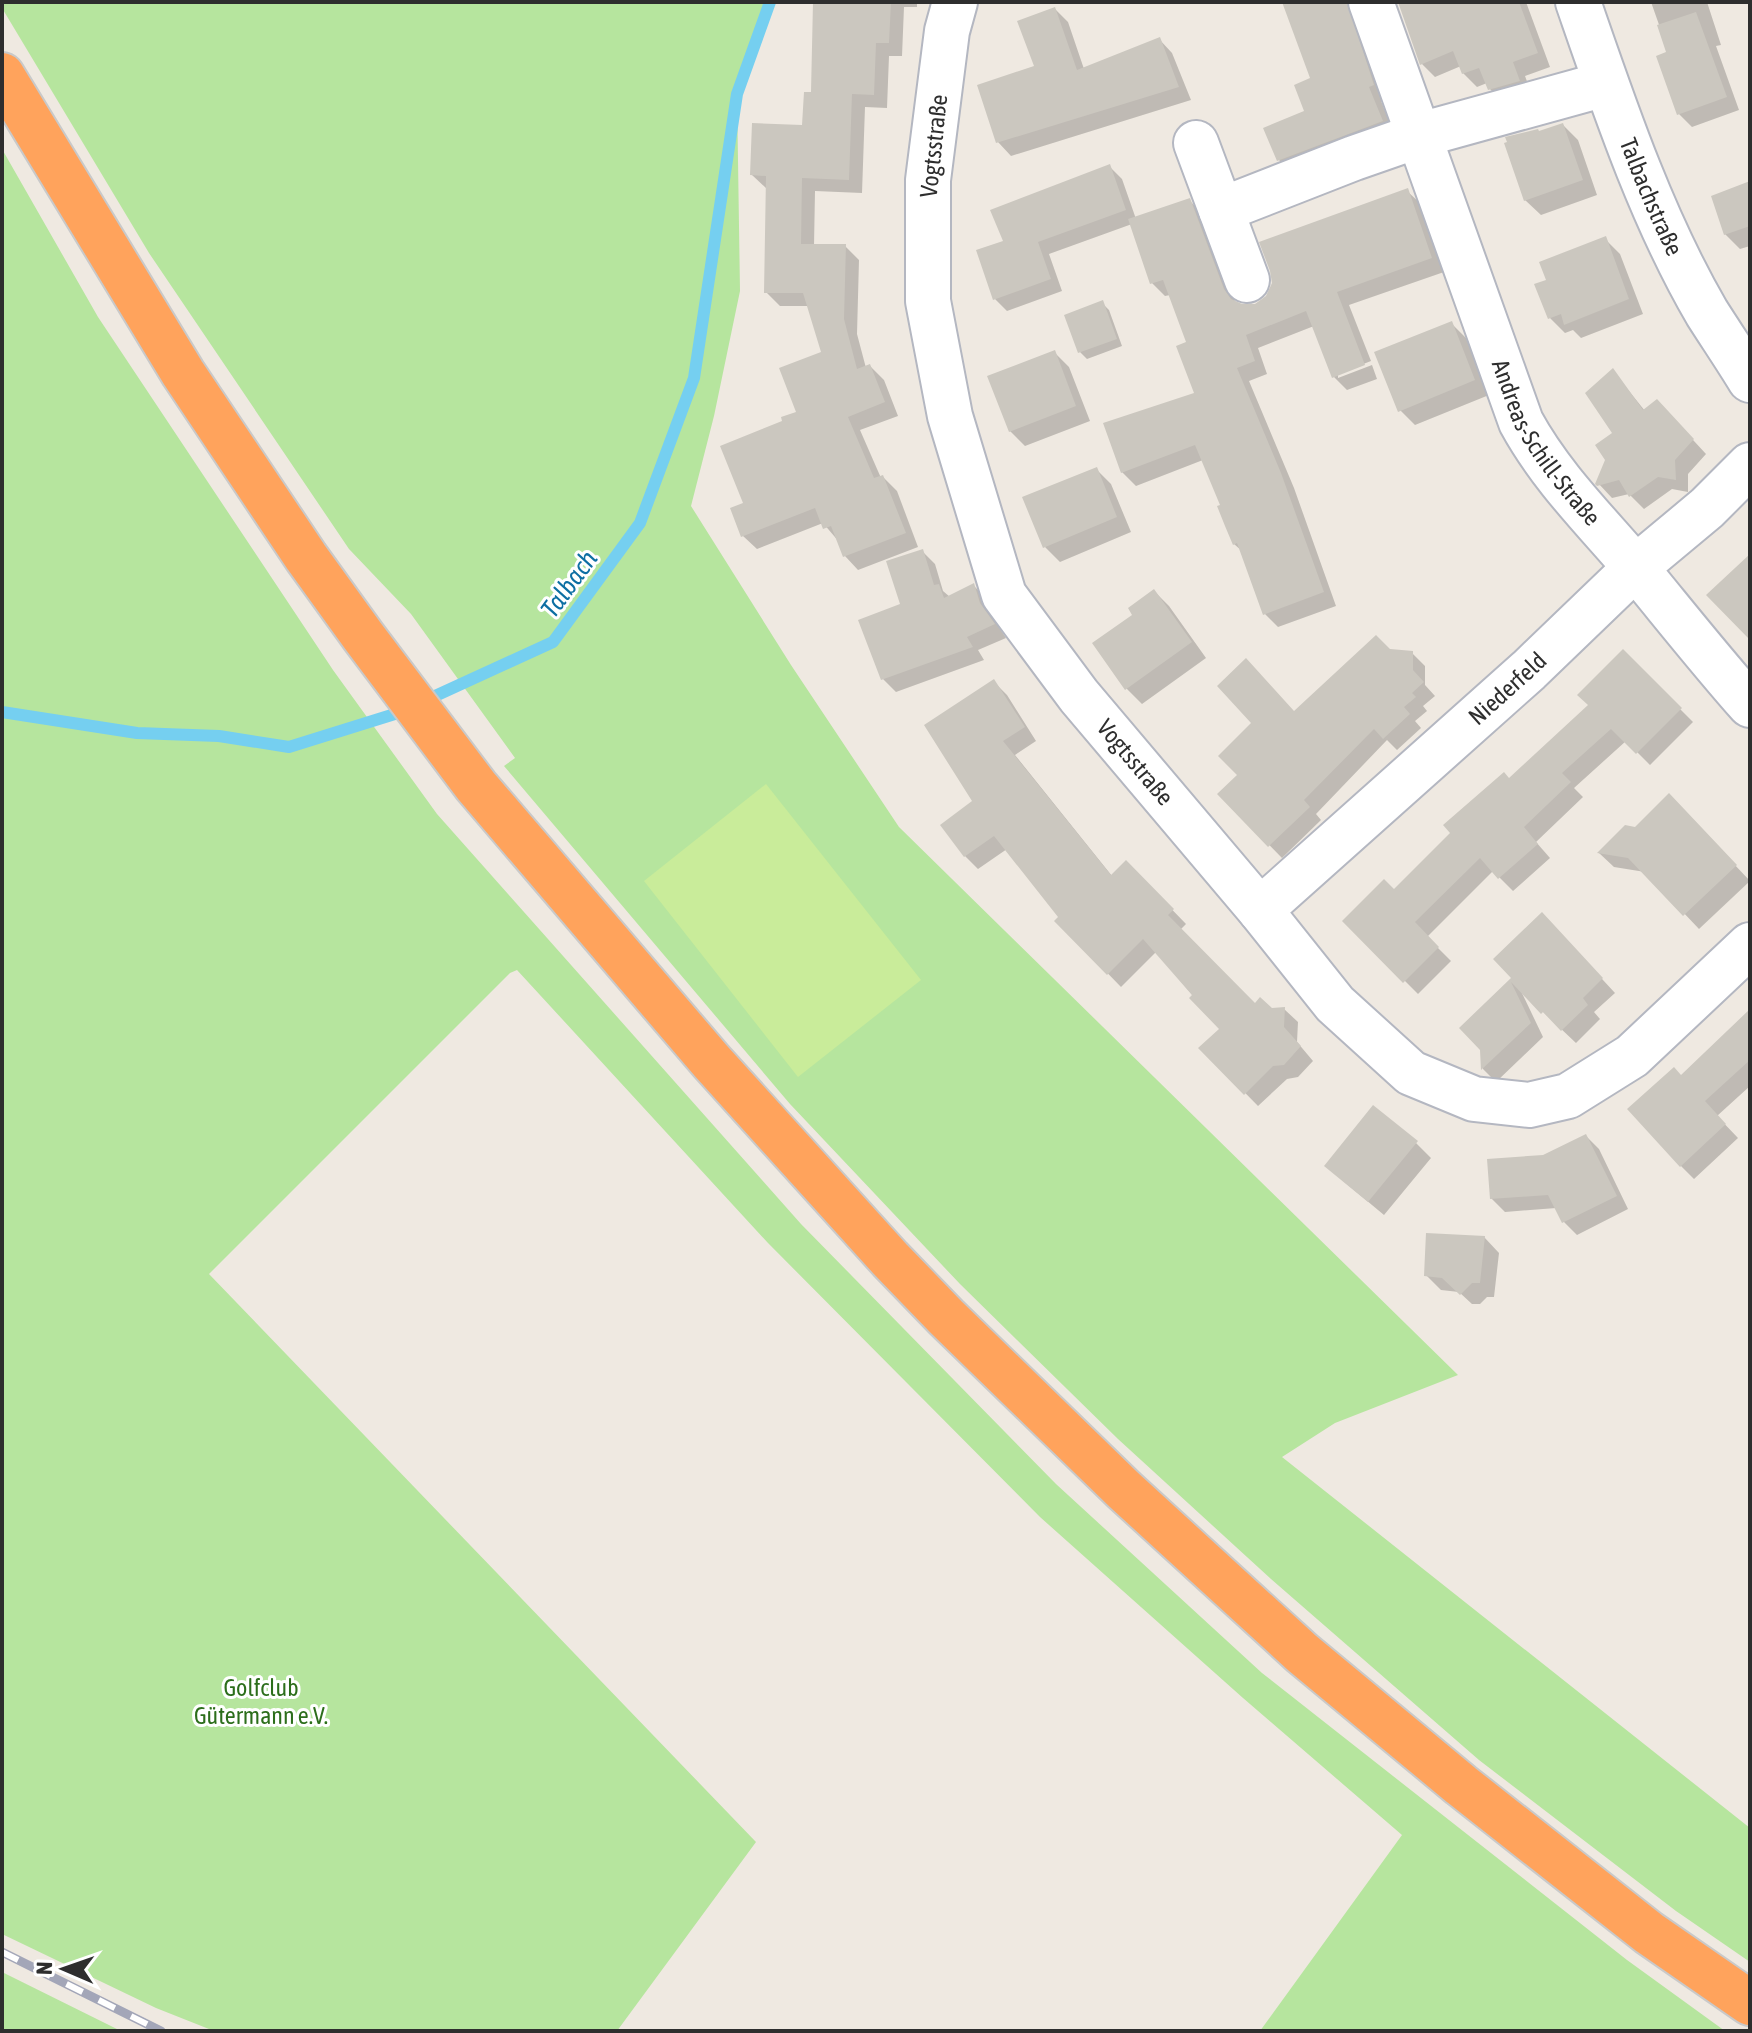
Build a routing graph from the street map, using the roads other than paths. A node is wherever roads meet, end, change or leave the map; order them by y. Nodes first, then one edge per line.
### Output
1 (955, 2) edge
2 (1371, 2) edge
3 (1578, 2) edge
4 (2, 75) edge
5 (1605, 84) junction
6 (1420, 135) junction
7 (1196, 143) dead end
8 (1221, 210) junction
9 (1247, 280) dead end
10 (1750, 380) edge
11 (1750, 465) edge
12 (1635, 568) junction
13 (1750, 705) edge
14 (1260, 910) junction
15 (1750, 945) edge
16 (1750, 2003) edge

1 - 14 street, Vogtsstraße
2 - 6 street, Andreas-Schill-Straße
3 - 5 street, Talbachstraße
4 - 16 highway
5 - 6 street
5 - 10 street, Talbachstraße
6 - 8 street
6 - 12 street, Andreas-Schill-Straße
7 - 8 street
8 - 9 street
11 - 12 street, Niederfeld
12 - 13 street, Andreas-Schill-Straße
12 - 14 street, Niederfeld
14 - 15 street, Vogtsstraße

